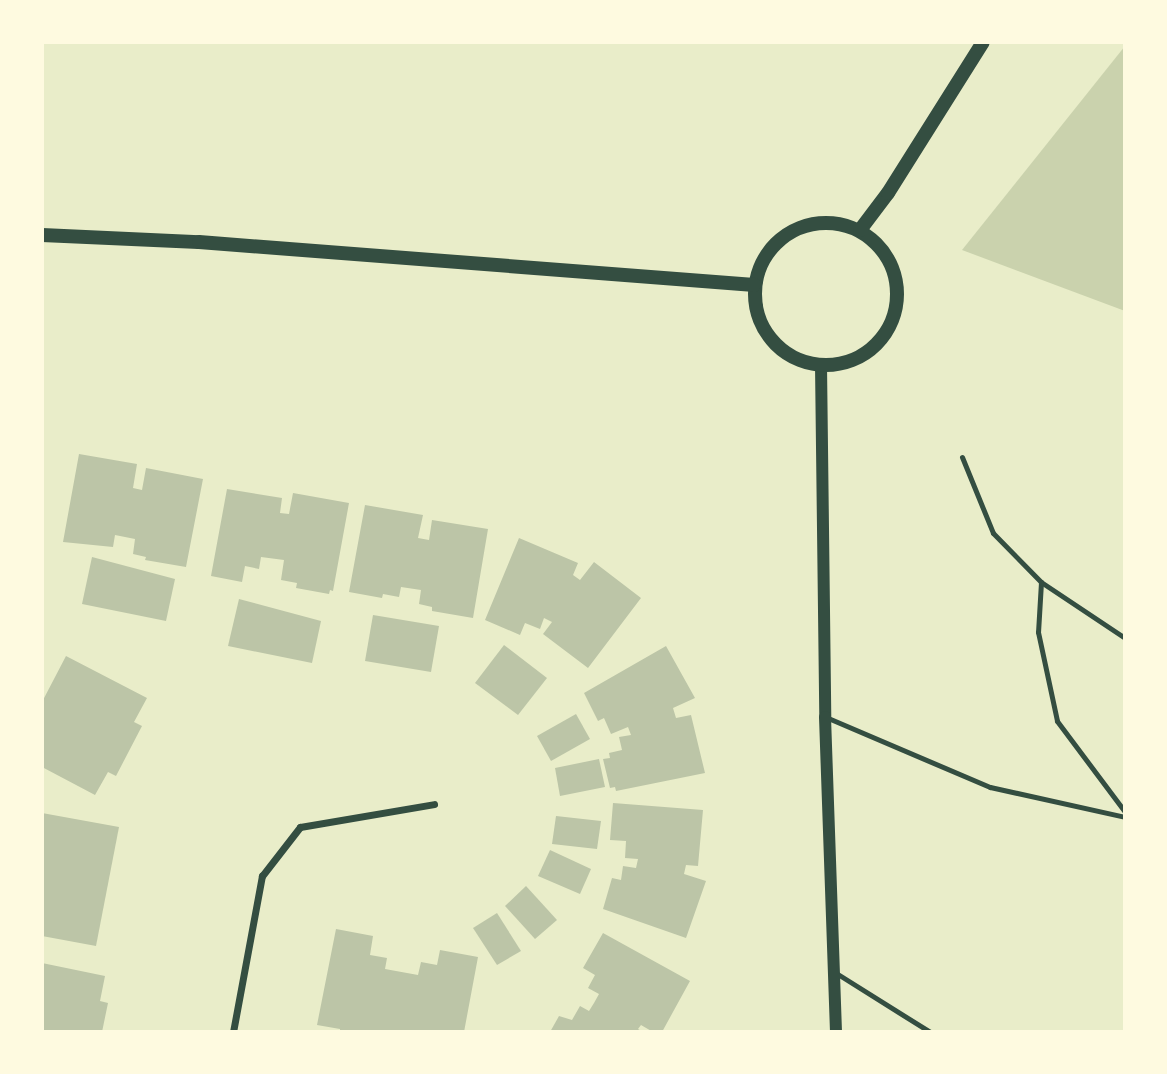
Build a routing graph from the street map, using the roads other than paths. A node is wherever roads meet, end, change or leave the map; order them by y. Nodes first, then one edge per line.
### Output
1 (983, 42) edge
2 (860, 230) junction
3 (42, 235) edge
4 (754, 285) junction
5 (821, 365) junction
6 (962, 457) dead end
7 (1041, 582) junction
8 (1125, 638) edge
9 (825, 717) junction
10 (435, 804) dead end
11 (1125, 815) edge
12 (836, 973) junction
13 (233, 1032) edge
14 (836, 1032) edge
15 (930, 1032) edge

1 - 2 main road
2 - 4 main road
2 - 5 main road
3 - 4 main road
4 - 5 main road
5 - 9 street
6 - 7 lane
7 - 8 lane
7 - 11 lane
9 - 11 lane
9 - 12 street
10 - 13 street
12 - 14 street
12 - 15 lane

